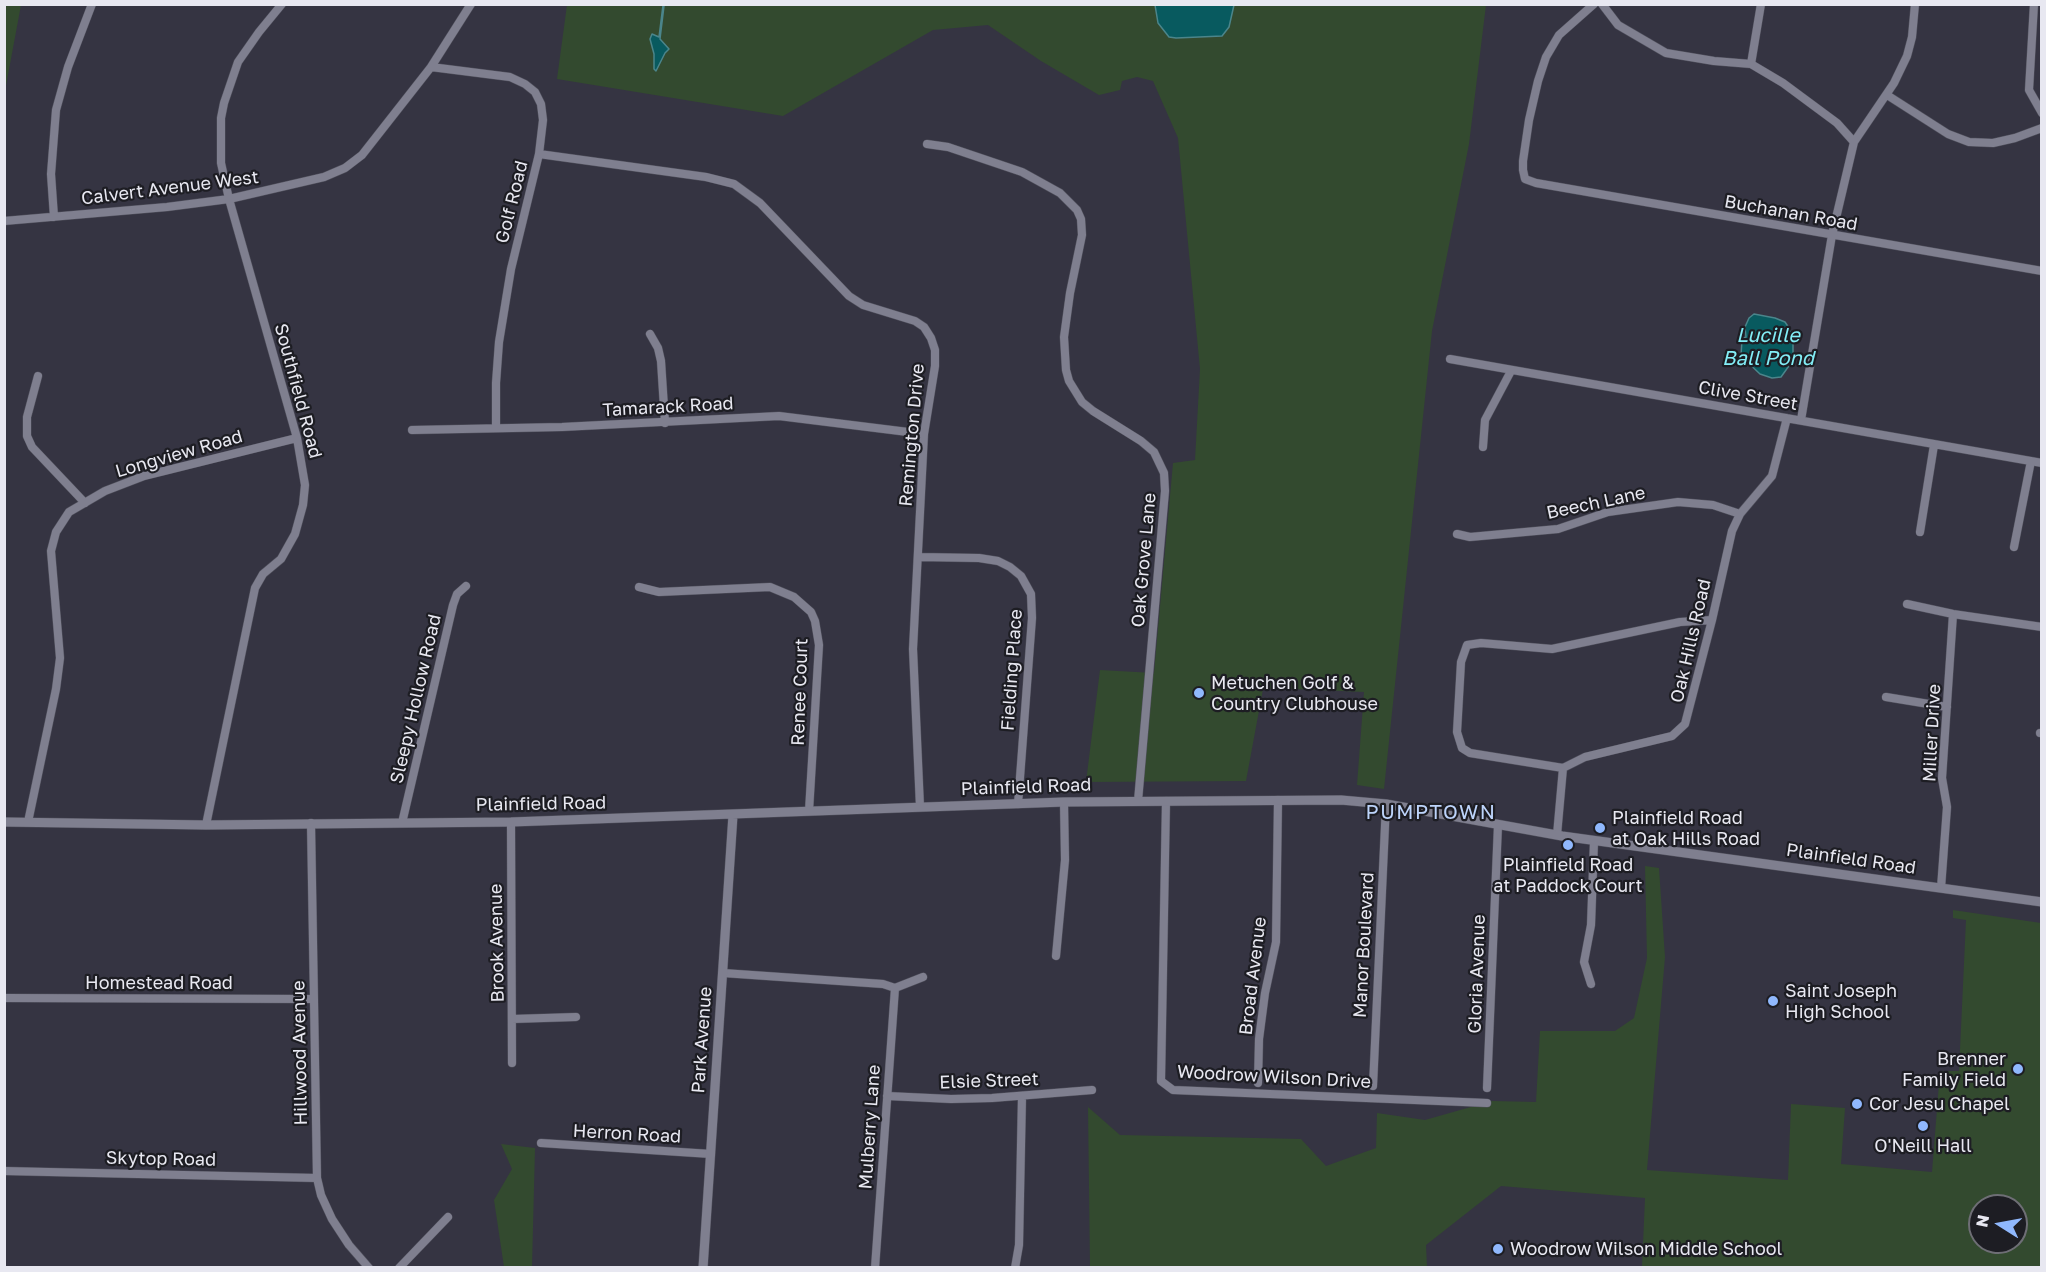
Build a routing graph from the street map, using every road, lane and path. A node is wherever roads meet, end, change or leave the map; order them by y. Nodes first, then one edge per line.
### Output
1 (92, 4) edge
2 (282, 4) edge
3 (471, 4) edge
4 (1594, 4) edge
5 (1602, 4) edge
6 (1761, 4) edge
7 (1915, 4) edge
8 (2034, 4) edge
9 (2038, 23) edge
10 (1751, 64) junction
11 (431, 67) junction
12 (1887, 95) junction
13 (2042, 113) edge
14 (2042, 128) edge
15 (1854, 142) junction
16 (927, 144) dead end
17 (539, 154) junction
18 (229, 199) junction
19 (54, 217) junction
20 (4, 221) edge
21 (1832, 235) junction
22 (2042, 271) edge
23 (650, 334) dead end
24 (1450, 359) dead end
25 (1511, 371) junction
26 (38, 376) dead end
27 (1787, 418) junction
28 (1800, 420) junction
29 (665, 423) junction
30 (496, 428) junction
31 (412, 430) dead end
32 (924, 434) junction
33 (297, 438) junction
34 (1934, 445) junction
35 (1483, 447) dead end
36 (2031, 461) junction
37 (2042, 463) edge
38 (85, 503) junction
39 (1740, 514) junction
40 (1920, 532) dead end
41 (1457, 534) dead end
42 (2014, 547) dead end
43 (918, 557) junction
44 (466, 586) dead end
45 (639, 587) dead end
46 (1907, 604) dead end
47 (1953, 614) junction
48 (1712, 620) junction
49 (2042, 627) edge
50 (1886, 697) dead end
51 (1947, 707) junction
52 (1563, 768) junction
53 (1278, 800) junction
54 (1138, 801) junction
55 (1166, 801) junction
56 (1064, 802) junction
57 (1018, 804) junction
58 (1386, 804) junction
59 (920, 807) junction
60 (809, 811) junction
61 (733, 815) junction
62 (4, 822) edge
63 (28, 822) junction
64 (510, 822) junction
65 (402, 823) junction
66 (311, 824) junction
67 (206, 825) junction
68 (1498, 825) junction
69 (1557, 835) junction
70 (1594, 841) junction
71 (1941, 888) junction
72 (2042, 902) edge
73 (1056, 956) dead end
74 (723, 973) junction
75 (923, 977) dead end
76 (1591, 984) dead end
77 (895, 988) junction
78 (4, 998) edge
79 (314, 999) junction
80 (576, 1017) dead end
81 (512, 1019) junction
82 (512, 1063) dead end
83 (1258, 1083) dead end
84 (1373, 1086) dead end
85 (1487, 1088) dead end
86 (1092, 1090) dead end
87 (887, 1096) junction
88 (1022, 1096) junction
89 (1487, 1102) dead end
90 (541, 1143) dead end
91 (711, 1154) junction
92 (4, 1171) edge
93 (317, 1178) junction
94 (448, 1217) dead end
95 (369, 1268) edge
96 (399, 1268) edge
97 (703, 1268) edge
98 (874, 1268) edge
99 (1015, 1268) edge

1 - 19 street
2 - 18 street, Southfield Road
3 - 11 street, Calvert Avenue West
4 - 21 street, Buchanan Road
5 - 10 street
6 - 10 street
7 - 12 street
8 - 9 street
9 - 13 street
10 - 15 street
11 - 17 street, Golf Road
11 - 18 street, Calvert Avenue West
12 - 14 street
12 - 15 street
15 - 21 street
16 - 54 street, Oak Grove Lane
17 - 30 street, Golf Road
17 - 32 street, Remington Drive
18 - 19 street, Calvert Avenue West
18 - 33 street, Southfield Road
19 - 20 street, Calvert Avenue West
21 - 22 street, Buchanan Road
21 - 28 street
23 - 29 street
24 - 25 street, Clive Street
25 - 27 street, Clive Street
25 - 35 street
26 - 38 street
27 - 28 street, Clive Street
27 - 39 street, Oak Hills Road
28 - 34 street, Clive Street
29 - 30 street, Tamarack Road
29 - 32 street, Tamarack Road
30 - 31 street, Tamarack Road
32 - 43 street, Remington Drive
33 - 38 street, Longview Road
33 - 67 street, Southfield Road
34 - 36 street, Clive Street
34 - 40 street
36 - 37 street, Clive Street
36 - 42 street
38 - 63 street, Longview Road
39 - 41 street, Beech Lane
39 - 48 street, Oak Hills Road
43 - 57 street, Fielding Place
43 - 59 street, Remington Drive
44 - 65 street, Sleepy Hollow Road
45 - 60 street, Renee Court
46 - 47 street
47 - 49 street
47 - 51 street, Miller Drive
48 - 52 street, Oak Hills Road
48 - 52 street
50 - 51 street
51 - 71 street, Miller Drive
52 - 69 street
53 - 55 street, Plainfield Road
53 - 58 street, Plainfield Road
53 - 83 street, Broad Avenue
54 - 55 street, Plainfield Road
54 - 56 street, Plainfield Road
55 - 89 street, Woodrow Wilson Drive
56 - 57 street, Plainfield Road
56 - 73 street
57 - 59 street, Plainfield Road
58 - 68 street, Plainfield Road
58 - 84 street, Manor Boulevard
59 - 60 street, Plainfield Road
60 - 61 street, Plainfield Road
61 - 64 street, Plainfield Road
61 - 74 street, Park Avenue
62 - 63 street, Plainfield Road
63 - 67 street, Plainfield Road
64 - 65 street, Plainfield Road
64 - 81 street, Brook Avenue
65 - 66 street, Plainfield Road
66 - 67 street, Plainfield Road
66 - 79 street, Hillwood Avenue
68 - 69 street, Plainfield Road
68 - 85 street, Gloria Avenue
69 - 70 street, Plainfield Road
70 - 71 street, Plainfield Road
70 - 76 street
71 - 72 street, Plainfield Road
74 - 77 street
74 - 91 street, Park Avenue
75 - 77 street
77 - 87 street, Mulberry Lane
78 - 79 street, Homestead Road
79 - 93 street, Hillwood Avenue
80 - 81 street
81 - 82 street, Brook Avenue
86 - 88 street, Elsie Street
87 - 88 street, Elsie Street
87 - 98 street, Mulberry Lane
88 - 99 street
90 - 91 street, Herron Road
91 - 97 street, Park Avenue
92 - 93 street, Skytop Road
93 - 95 street, Hillwood Avenue
94 - 96 street

